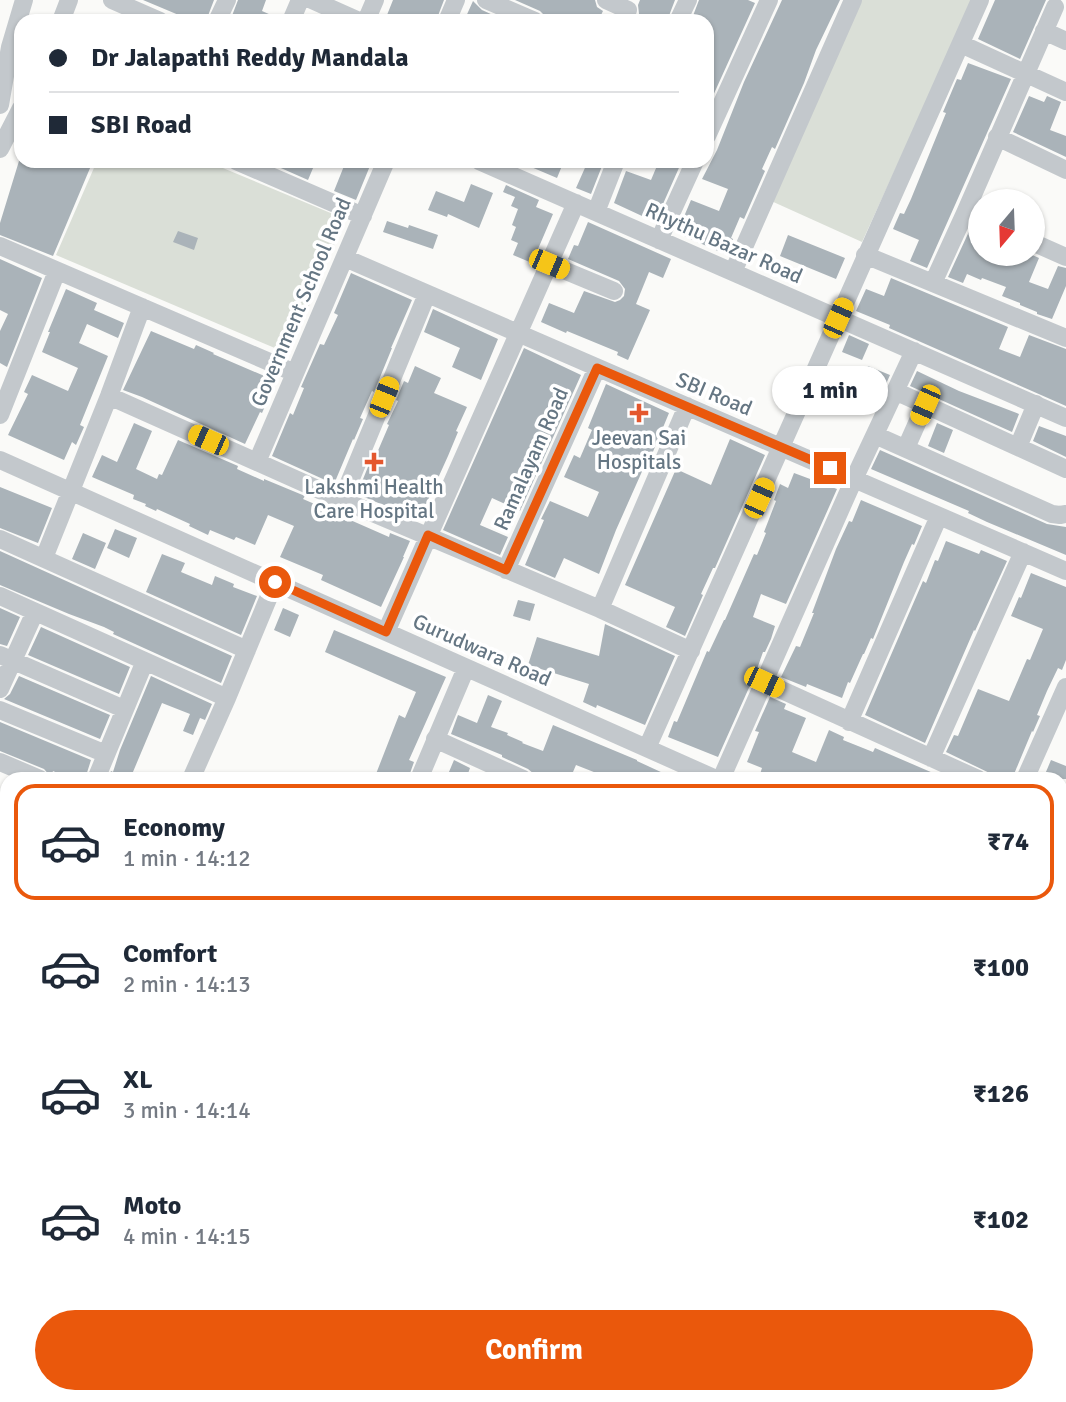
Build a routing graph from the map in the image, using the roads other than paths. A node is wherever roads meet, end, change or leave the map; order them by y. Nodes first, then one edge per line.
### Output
1 (111, 0) edge
2 (312, 0) edge
3 (486, 0) edge
4 (606, 0) edge
5 (769, 0) edge
6 (853, 0) edge
7 (980, 0) edge
8 (1055, 7) dead end
9 (627, 10) edge
10 (151, 12) edge
11 (343, 14) edge
12 (519, 14) edge
13 (14, 30) edge
14 (1044, 31) junction
15 (1066, 41) edge
16 (961, 44) junction
17 (1025, 74) junction
18 (1066, 92) edge
19 (0, 105) edge
20 (714, 121) edge
21 (14, 122) edge
22 (997, 137) junction
23 (0, 149) edge
24 (252, 168) edge
25 (383, 168) edge
26 (496, 168) edge
27 (613, 168) edge
28 (692, 168) edge
29 (1066, 170) edge
30 (981, 189) edge
31 (576, 203) junction
32 (596, 212) junction
33 (363, 216) junction
34 (968, 224) edge
35 (659, 240) junction
36 (0, 246) edge
37 (1045, 248) edge
38 (865, 255) junction
39 (1066, 257) edge
40 (345, 258) junction
41 (549, 264) junction
42 (57, 271) junction
43 (733, 272) junction
44 (933, 283) junction
45 (614, 290) dead end
46 (427, 294) junction
47 (142, 307) junction
48 (838, 318) junction
49 (518, 333) junction
50 (1066, 338) edge
51 (914, 351) junction
52 (597, 368) junction
53 (295, 373) junction
54 (895, 391) junction
55 (109, 396) junction
56 (1036, 404) junction
57 (925, 405) junction
58 (687, 407) junction
59 (0, 415) edge
60 (1066, 418) edge
61 (875, 435) junction
62 (782, 447) junction
63 (1018, 447) junction
64 (906, 449) junction
65 (0, 460) edge
66 (257, 462) junction
67 (1066, 469) edge
68 (854, 479) junction
69 (71, 491) junction
70 (342, 500) junction
71 (1066, 514) edge
72 (939, 516) junction
73 (428, 535) junction
74 (0, 539) edge
75 (1023, 552) junction
76 (44, 558) junction
77 (506, 570) junction
78 (1066, 571) edge
79 (275, 582) junction
80 (0, 596) edge
81 (600, 609) junction
82 (35, 612) junction
83 (386, 632) junction
84 (247, 650) junction
85 (691, 651) junction
86 (6, 658) edge
87 (145, 661) junction
88 (466, 668) junction
89 (764, 682) junction
90 (1066, 687) edge
91 (0, 689) edge
92 (227, 698) junction
93 (124, 709) junction
94 (0, 710) edge
95 (849, 722) junction
96 (435, 739) junction
97 (647, 748) junction
98 (106, 754) junction
99 (931, 758) junction
100 (0, 762) edge
101 (24, 772) edge
102 (99, 772) edge
103 (194, 772) edge
104 (422, 772) edge
105 (508, 772) edge
106 (702, 772) edge
107 (721, 772) edge
108 (962, 772) edge
109 (1028, 772) edge

1 - 10 street
2 - 11 street
3 - 12 street
4 - 9 street
5 - 20 street
6 - 43 street
7 - 16 street
8 - 14 street
13 - 19 street
14 - 15 street
14 - 17 street
16 - 17 street
16 - 38 street
17 - 18 street
17 - 22 street
21 - 23 street
22 - 29 street
22 - 30 street
24 - 33 street
25 - 33 street, Government School Road
26 - 31 street, Rhythu Bazar Road
27 - 32 street
28 - 35 street
31 - 32 street, Rhythu Bazar Road
31 - 41 street
32 - 35 street, Rhythu Bazar Road
33 - 40 street, Government School Road
34 - 44 street
35 - 43 street, Rhythu Bazar Road
36 - 42 street
37 - 39 street
38 - 44 street
38 - 48 street
40 - 46 street, SBI Road
40 - 53 street, Government School Road
41 - 45 street
41 - 49 street
42 - 47 street
42 - 59 street
43 - 48 street, Rhythu Bazar Road
44 - 50 street
46 - 49 street, SBI Road
46 - 70 street
47 - 53 street
47 - 55 street
48 - 51 street, Rhythu Bazar Road
48 - 62 street
49 - 52 street, SBI Road
49 - 73 street
51 - 54 street
51 - 56 street, Rhythu Bazar Road
52 - 58 street, SBI Road
52 - 77 street, Ramalayam Road
53 - 66 street, Government School Road
54 - 57 street
54 - 61 street
55 - 66 street
55 - 69 street
56 - 60 street, Rhythu Bazar Road
56 - 63 street
57 - 63 street
57 - 64 street
58 - 62 street, SBI Road
58 - 81 street
61 - 64 street
61 - 68 street
62 - 68 street, SBI Road
62 - 85 street
63 - 67 street
64 - 71 street
65 - 69 street, Gurudwara Road
66 - 70 street
68 - 72 street, SBI Road
68 - 89 street
69 - 76 street
69 - 79 street, Gurudwara Road
70 - 73 street
72 - 75 street, SBI Road
72 - 95 street
73 - 77 street
73 - 83 street
74 - 76 street
75 - 78 street, SBI Road
75 - 99 street
76 - 84 street
77 - 81 street
79 - 83 street, Gurudwara Road
79 - 84 street
80 - 82 street
81 - 85 street
82 - 86 street
82 - 87 street
83 - 88 street, Gurudwara Road
84 - 92 street
85 - 97 street
86 - 91 street
86 - 93 street
87 - 92 street
87 - 93 street
88 - 96 street
88 - 97 street, Gurudwara Road
89 - 95 street
89 - 107 street
90 - 109 street
92 - 103 street
93 - 98 street
94 - 98 street
95 - 99 street
96 - 104 street
96 - 105 street
97 - 106 street, Gurudwara Road
98 - 102 street
99 - 108 street
100 - 101 street

